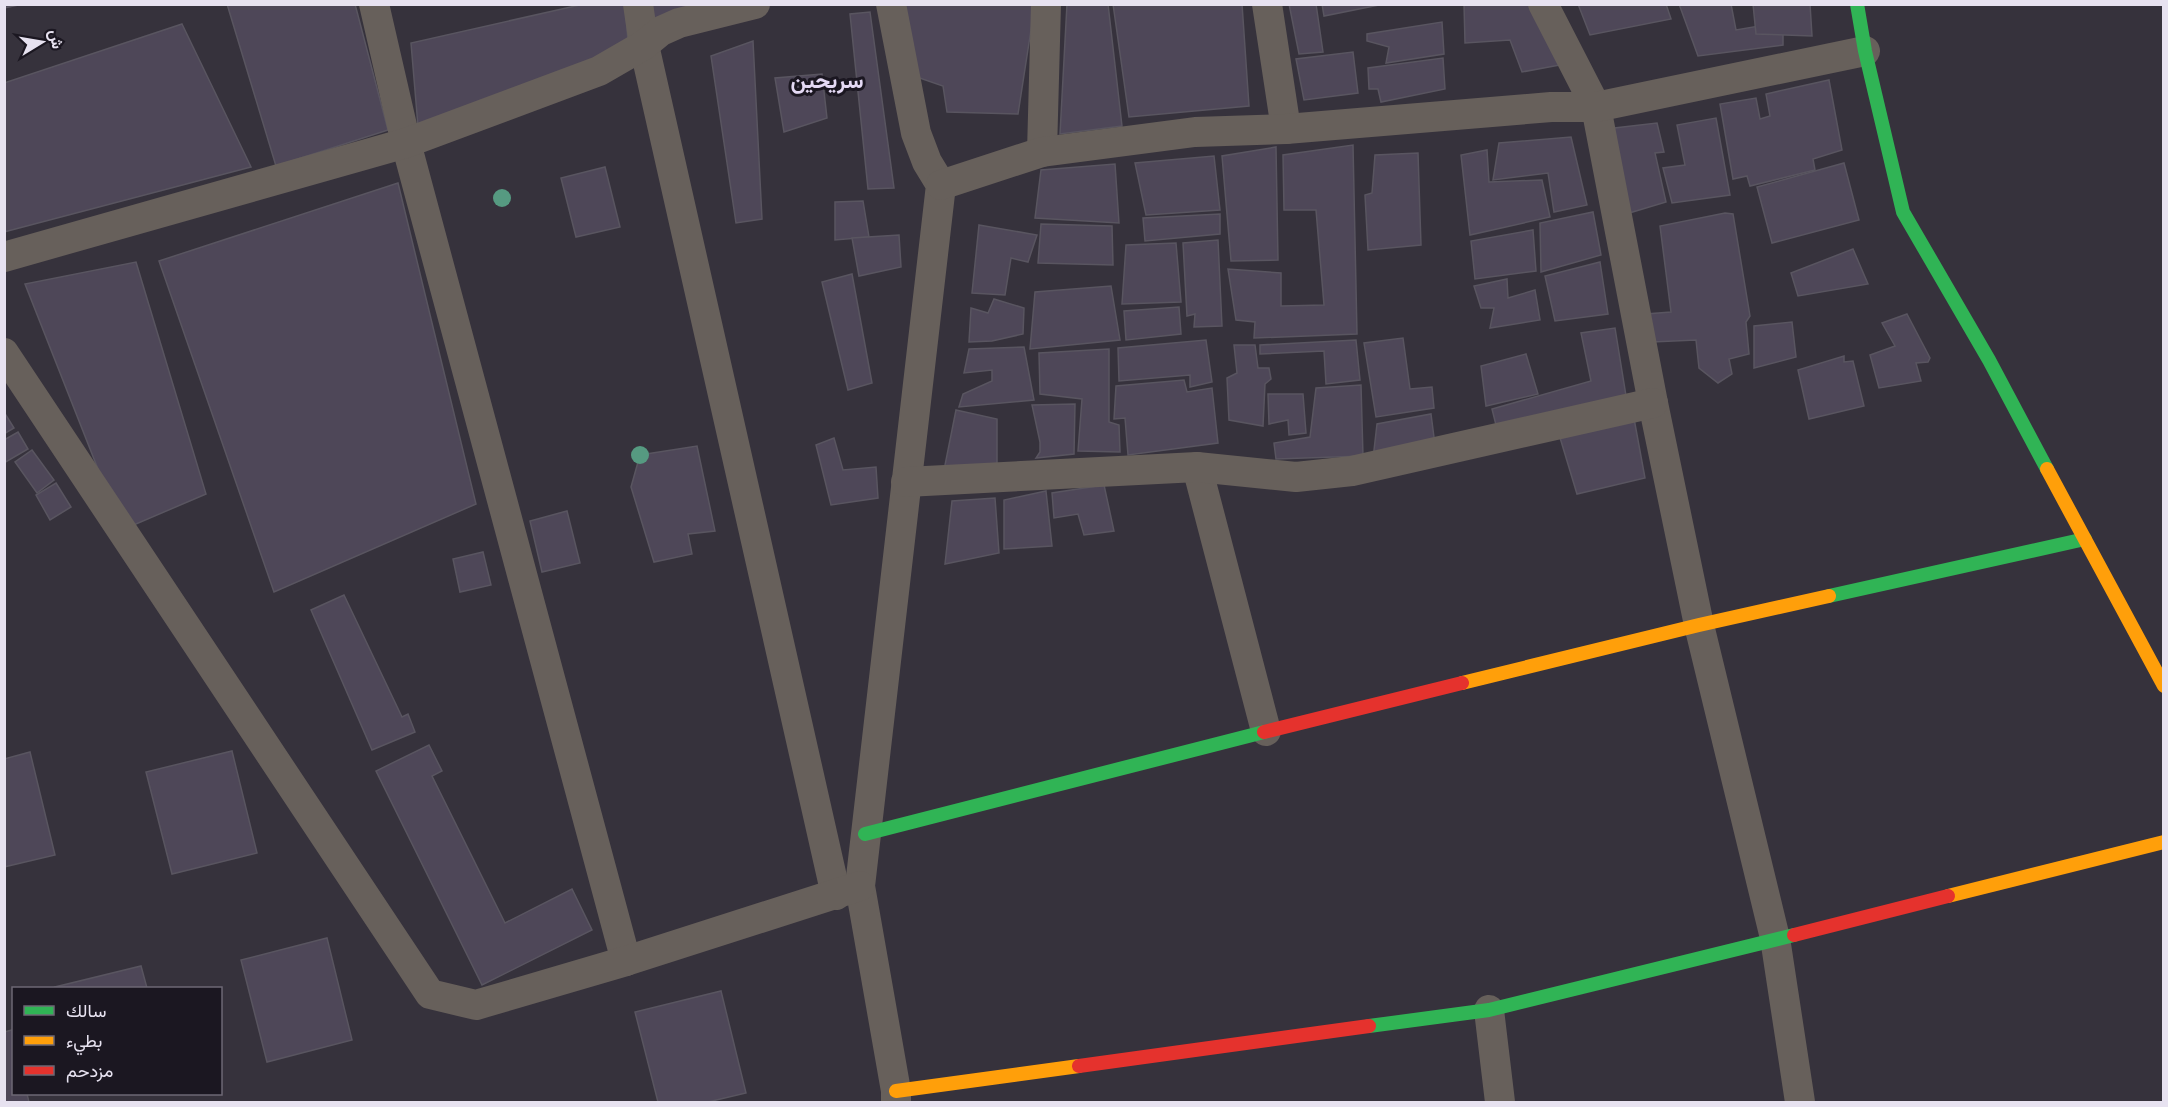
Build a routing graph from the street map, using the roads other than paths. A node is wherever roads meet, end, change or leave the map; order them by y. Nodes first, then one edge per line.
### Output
1 (374, 4) edge
2 (638, 4) edge
3 (755, 4) edge
4 (891, 4) edge
5 (1046, 4) edge
6 (1267, 4) edge
7 (1543, 4) edge
8 (1857, 4) edge
9 (644, 45) junction
10 (1865, 51) junction
11 (1596, 107) junction
12 (1286, 129) junction
13 (406, 143) junction
14 (1042, 152) junction
15 (941, 185) junction
16 (4, 257) edge
17 (4, 353) edge
18 (1653, 403) junction
19 (1197, 467) junction
20 (906, 482) junction
21 (2085, 539) junction
22 (1699, 625) junction
23 (2163, 686) edge
24 (1266, 731) junction
25 (865, 834) junction
26 (2163, 842) edge
27 (848, 890) junction
28 (1775, 938) junction
29 (626, 961) junction
30 (1489, 1010) junction
31 (896, 1097) edge
32 (1500, 1102) edge
33 (1800, 1102) edge

1 - 13 street
2 - 9 street
3 - 9 street
4 - 15 street
5 - 14 street
6 - 12 street
7 - 11 street
8 - 10 street
9 - 13 street
9 - 27 street
10 - 11 street
10 - 21 street
11 - 12 street
11 - 18 street
12 - 14 street
13 - 16 street
13 - 29 street
14 - 15 street
15 - 20 street
17 - 29 street
18 - 19 street
18 - 22 street
19 - 20 street
19 - 24 street
20 - 25 street
21 - 22 street
21 - 23 street
22 - 24 street
22 - 28 street
24 - 25 street
25 - 27 street
26 - 28 street
27 - 29 street
27 - 31 street
28 - 30 street
28 - 33 street
30 - 31 street
30 - 32 street

